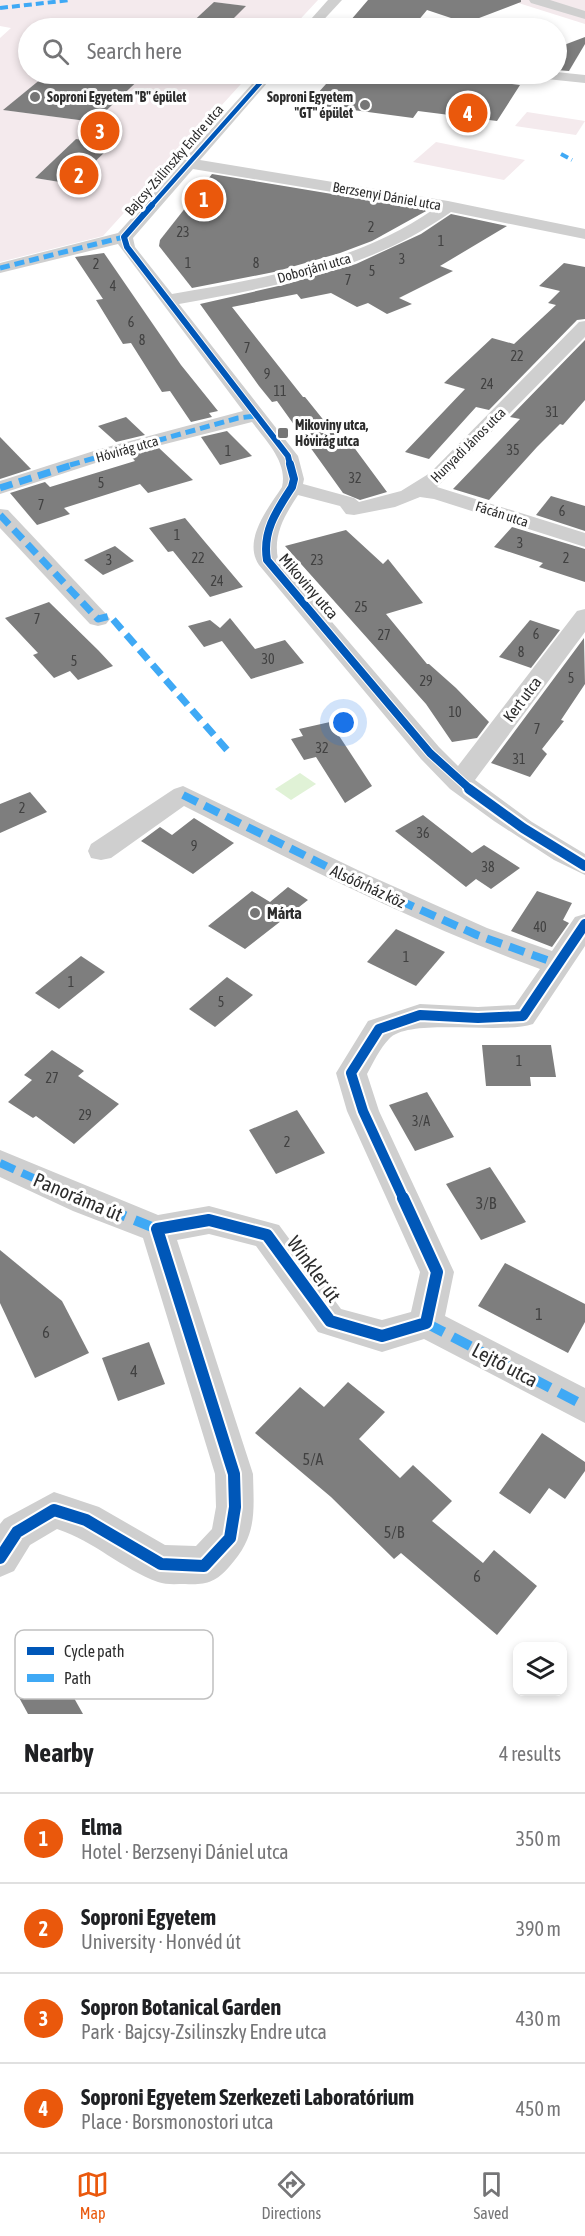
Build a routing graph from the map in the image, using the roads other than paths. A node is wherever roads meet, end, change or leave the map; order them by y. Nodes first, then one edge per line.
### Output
1 (335, 0) edge
2 (536, 0) edge
3 (585, 15) edge
4 (318, 18) edge
5 (585, 61) edge
6 (578, 78) edge
7 (259, 84) edge
8 (188, 163) junction
9 (448, 206) junction
10 (585, 234) edge
11 (124, 237) junction
12 (0, 268) edge
13 (169, 300) junction
14 (585, 326) edge
15 (256, 416) junction
16 (292, 487) junction
17 (0, 488) edge
18 (419, 491) junction
19 (0, 515) edge
20 (585, 540) edge
21 (585, 616) edge
22 (98, 619) dead end
23 (459, 783) junction
24 (102, 851) dead end
25 (585, 866) edge
26 (585, 924) edge
27 (558, 964) junction
28 (0, 1163) edge
29 (157, 1229) junction
30 (426, 1323) junction
31 (585, 1406) edge
32 (0, 1558) edge

1 - 4 street
2 - 3 street
5 - 6 street
7 - 8 street, Bajcsy-Zsilinszky Endre utca
8 - 9 street, Berzsenyi Dániel utca
8 - 11 street, Bajcsy-Zsilinszky Endre utca
9 - 10 street, Berzsenyi Dániel utca
9 - 13 street, Doborjáni utca
11 - 12 street
11 - 13 street
13 - 15 street
14 - 18 street, Hunyadi János utca
15 - 16 street
15 - 17 street, Hóvirág utca
16 - 18 street, Hunyadi János utca
16 - 23 street, Mikoviny utca
18 - 20 street, Fácán utca
19 - 22 street
21 - 23 street, Kert utca
23 - 25 street, Mikoviny utca
24 - 27 street, Alsóőrház köz
26 - 27 street
27 - 30 street
28 - 29 street, Panoráma út
29 - 30 street, Winkler út
29 - 32 street
30 - 31 street, Lejtő utca

